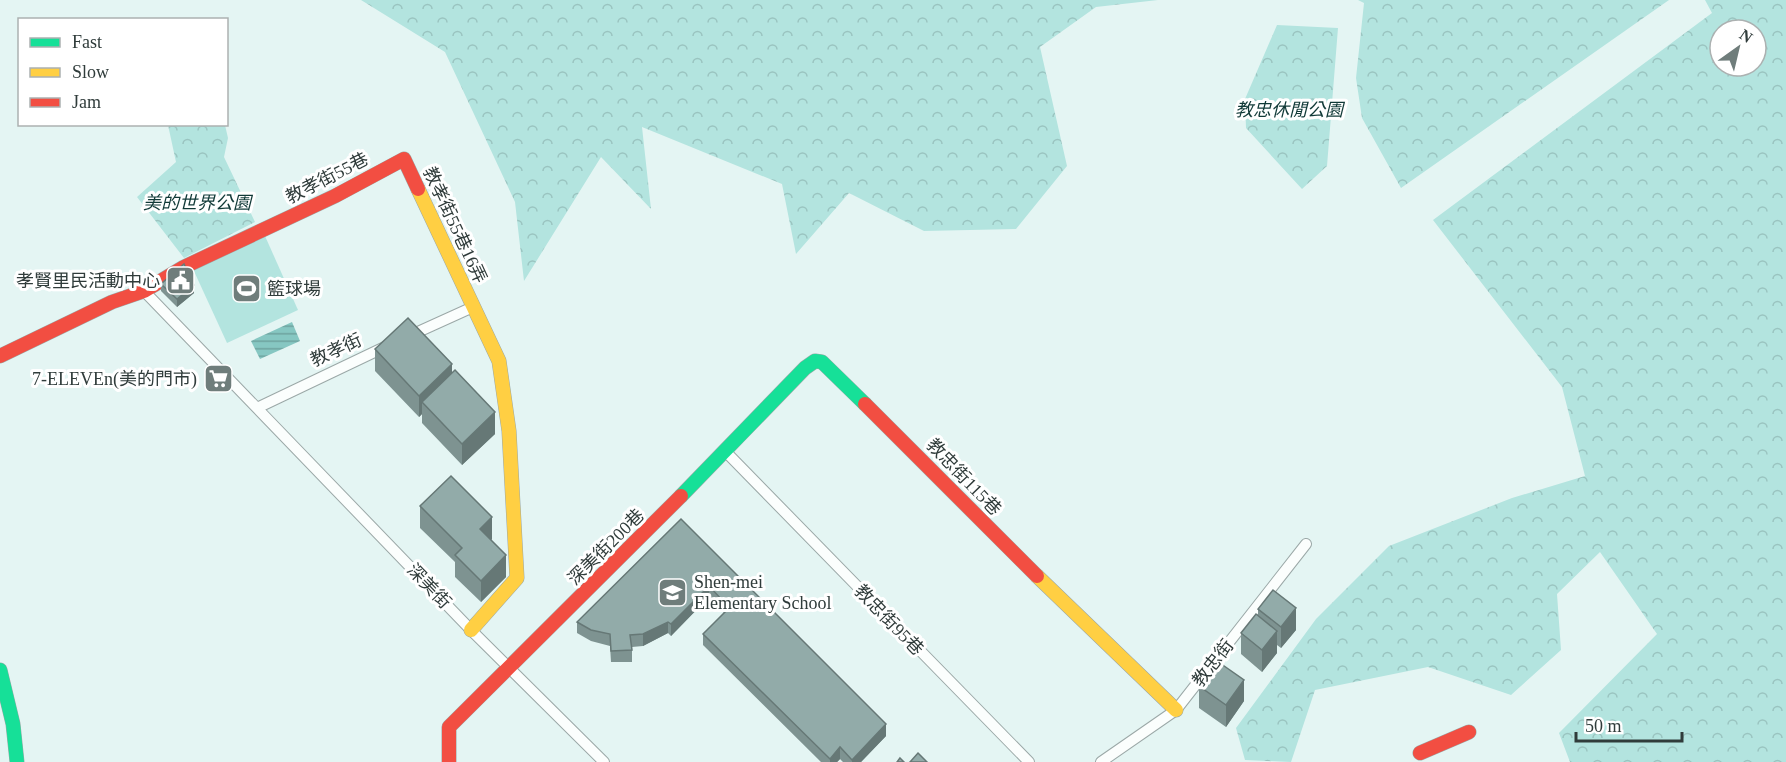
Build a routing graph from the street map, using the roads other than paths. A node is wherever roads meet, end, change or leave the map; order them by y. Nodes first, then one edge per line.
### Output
1 (404, 159) joint
2 (144, 291) junction
3 (473, 307) junction
4 (0, 356) edge
5 (257, 408) junction
6 (725, 451) junction
7 (1306, 544) dead end
8 (471, 630) junction
9 (512, 668) junction
10 (0, 670) edge
11 (1176, 710) junction
12 (1469, 732) dead end
13 (1420, 753) dead end
14 (17, 762) edge
15 (449, 762) edge
16 (604, 762) edge
17 (1029, 762) edge
18 (1101, 762) edge

1 - 2 street, 教孝街55巷
1 - 3 street, 教孝街55巷16弄
2 - 4 street
2 - 5 street
3 - 5 street, 教孝街
3 - 8 street
5 - 8 street, 深美街
6 - 9 street, 深美街200巷
6 - 11 street, 教忠街115巷
6 - 17 street, 教忠街95巷
7 - 11 street, 教忠街
8 - 9 street, 深美街
9 - 15 street, 深美街200巷
9 - 16 street, 深美街
10 - 14 street
11 - 18 street, 教忠街
12 - 13 street

